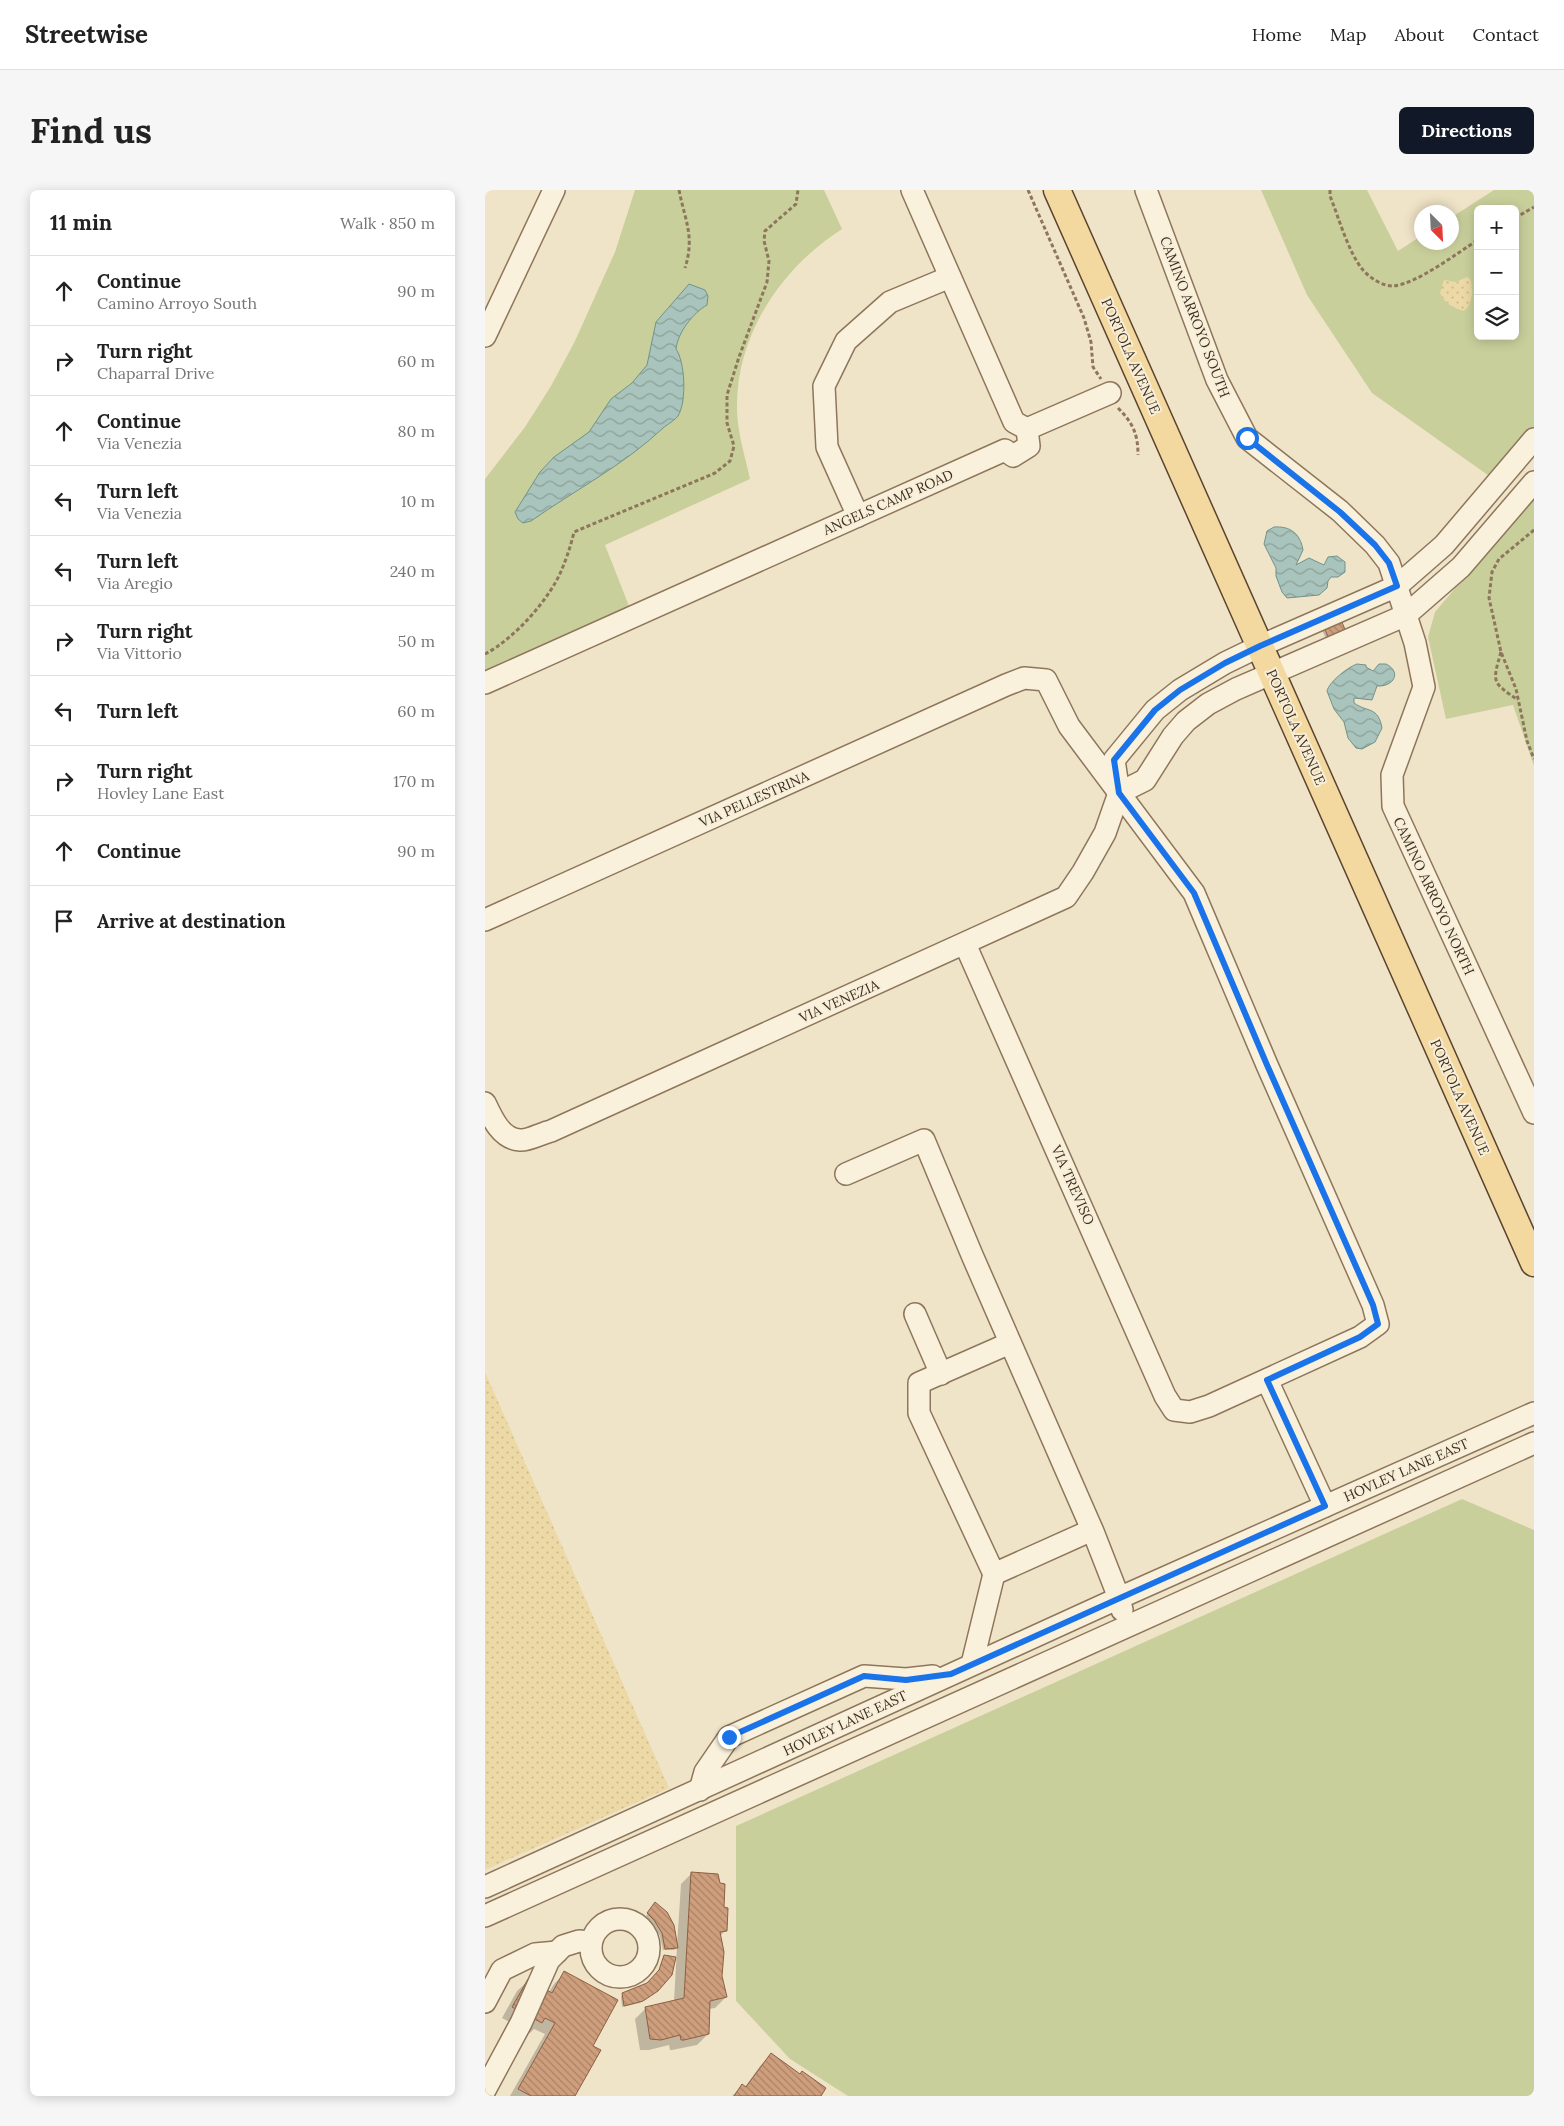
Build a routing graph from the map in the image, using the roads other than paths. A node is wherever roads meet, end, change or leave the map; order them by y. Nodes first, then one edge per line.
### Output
1 (554, 190) edge
2 (912, 190) edge
3 (1057, 190) edge
4 (1146, 190) edge
5 (950, 277) junction
6 (485, 336) edge
7 (1110, 393) road end
8 (1027, 429) junction
9 (1534, 439) edge
10 (1534, 482) edge
11 (858, 516) junction
12 (1397, 586) junction
13 (1406, 616) junction
14 (1260, 646) junction
15 (1272, 674) junction
16 (485, 683) edge
17 (1119, 793) junction
18 (485, 920) edge
19 (965, 944) junction
20 (485, 1104) edge
21 (1534, 1113) edge
22 (846, 1174) dead end
23 (1534, 1263) edge
24 (915, 1314) dead end
25 (1010, 1343) junction
26 (941, 1374) junction
27 (1267, 1380) junction
28 (1534, 1413) edge
29 (1534, 1443) edge
30 (1325, 1506) junction
31 (1092, 1530) junction
32 (994, 1574) junction
33 (1119, 1598) junction
34 (972, 1664) junction
35 (951, 1674) junction
36 (1004, 1682) junction
37 (700, 1790) junction
38 (485, 1887) edge
39 (485, 1916) edge
40 (591, 1942) dead end
41 (557, 1952) junction
42 (485, 2002) edge
43 (492, 2063) edge
44 (485, 2090) edge

1 - 6 street
2 - 5 street
3 - 14 main road, PORTOLA AVENUE
4 - 12 street, CAMINO ARROYO SOUTH
5 - 8 street
5 - 11 street
7 - 8 street
8 - 11 street, ANGELS CAMP ROAD
9 - 12 street, VIA VENEZIA
10 - 13 street
11 - 16 street, ANGELS CAMP ROAD
12 - 13 street, CAMINO ARROYO NORTH
12 - 14 street, VIA VENEZIA
13 - 15 street
13 - 21 street, CAMINO ARROYO NORTH
14 - 15 main road, PORTOLA AVENUE
14 - 17 street, VIA VENEZIA
15 - 17 street
15 - 23 main road, PORTOLA AVENUE
17 - 18 street, VIA PELLESTRINA
17 - 19 street, VIA VENEZIA
17 - 27 street
19 - 20 street, VIA VENEZIA
19 - 27 street, VIA TREVISO
22 - 25 street
24 - 26 street
25 - 26 street
25 - 31 street
26 - 32 street
27 - 30 street
28 - 30 street, HOVLEY LANE EAST
29 - 36 street, HOVLEY LANE EAST
30 - 33 street, HOVLEY LANE EAST
31 - 32 street
31 - 33 street
32 - 34 street
33 - 34 street, HOVLEY LANE EAST
33 - 36 street
34 - 35 street, HOVLEY LANE EAST
35 - 37 street, HOVLEY LANE EAST
35 - 37 street
36 - 39 street, HOVLEY LANE EAST
37 - 38 street, HOVLEY LANE EAST
40 - 41 street
41 - 42 street
41 - 43 street
43 - 44 street

